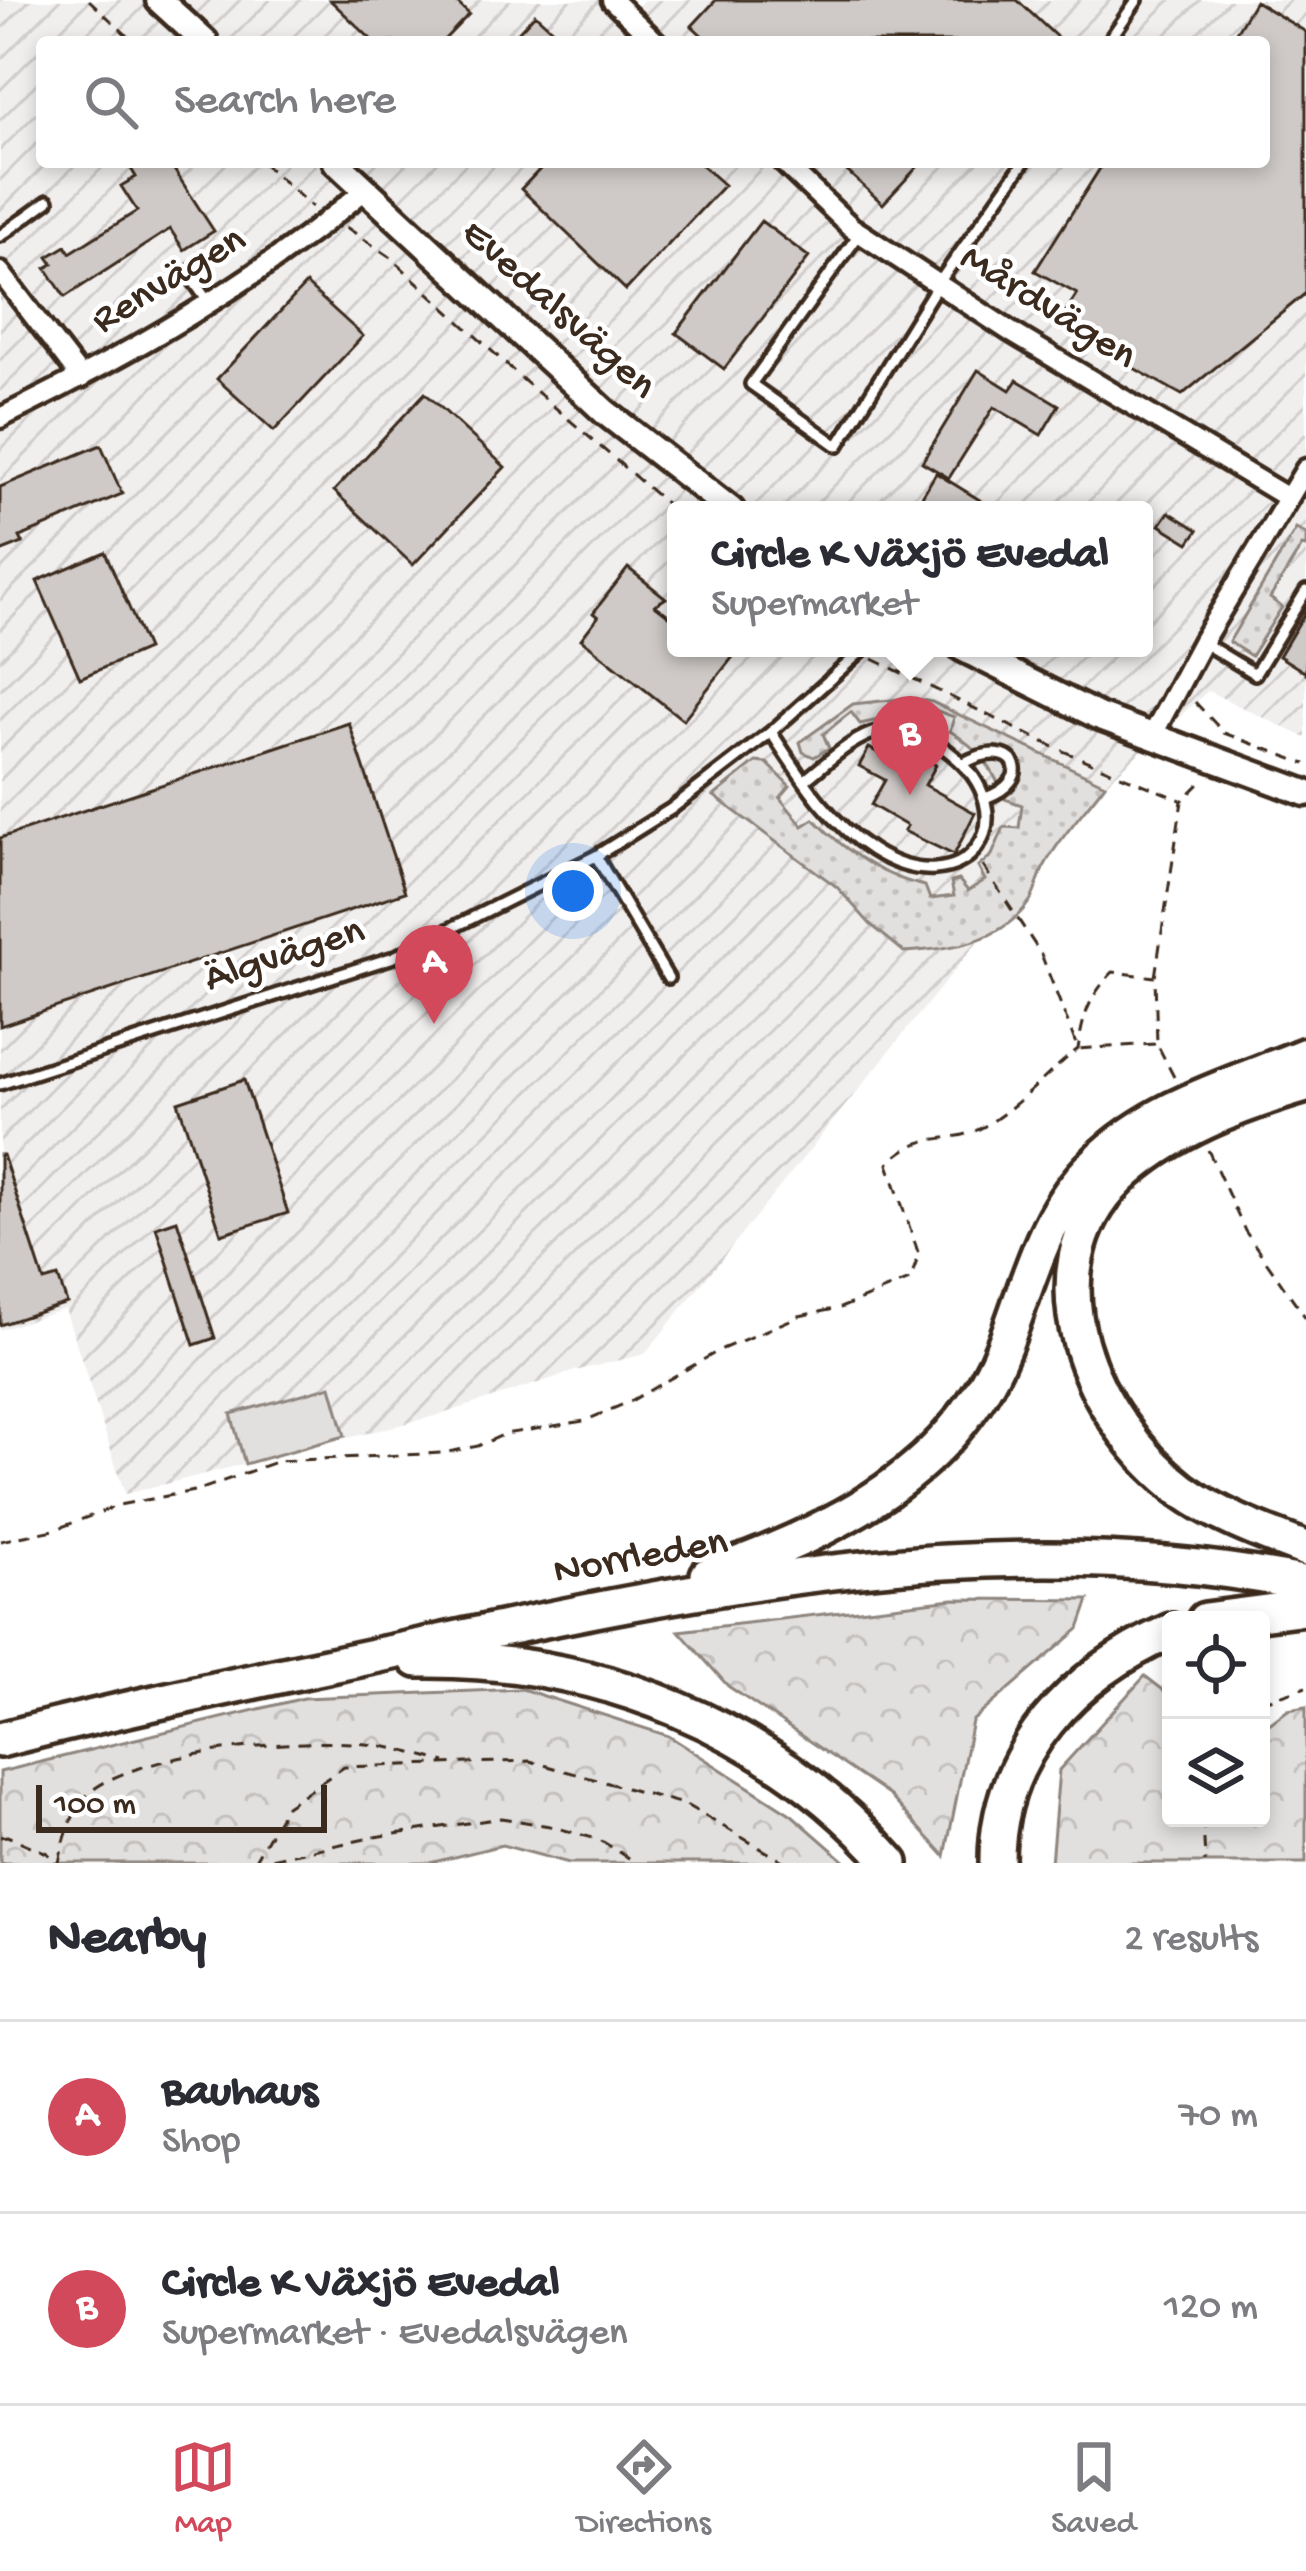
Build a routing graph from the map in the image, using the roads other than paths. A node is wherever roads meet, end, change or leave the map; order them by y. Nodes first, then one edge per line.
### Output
1 (159, 0) edge
2 (612, 0) edge
3 (1138, 0) edge
4 (198, 36) edge
5 (650, 36) edge
6 (1112, 36) edge
7 (343, 168) edge
8 (789, 168) edge
9 (1020, 168) edge
10 (366, 189) junction
11 (48, 201) dead end
12 (860, 233) junction
13 (0, 236) edge
14 (0, 272) edge
15 (188, 272) dead end
16 (938, 284) junction
17 (209, 303) junction
18 (81, 378) junction
19 (0, 418) edge
20 (1306, 469) edge
21 (719, 501) edge
22 (1297, 504) edge
23 (1306, 591) edge
24 (1202, 642) junction
25 (856, 657) edge
26 (979, 657) edge
27 (771, 732) junction
28 (1151, 736) junction
29 (1212, 760) junction
30 (964, 763) junction
31 (804, 781) junction
32 (1306, 793) edge
33 (985, 798) junction
34 (1306, 807) edge
35 (596, 856) junction
36 (668, 978) dead end
37 (1306, 1055) edge
38 (0, 1084) edge
39 (1306, 1085) edge
40 (1306, 1549) edge
41 (1306, 1564) edge
42 (708, 1575) junction
43 (1306, 1584) edge
44 (1306, 1607) edge
45 (1270, 1612) edge
46 (1162, 1635) edge
47 (331, 1665) junction
48 (0, 1720) edge
49 (0, 1739) edge
50 (891, 1863) edge
51 (997, 1863) edge

1 - 4 street
2 - 5 street
3 - 6 lane
7 - 10 street, Evedalsvägen
8 - 12 street, Mårdvägen
9 - 16 lane
10 - 17 street, Renvägen
10 - 21 street, Evedalsvägen
11 - 13 lane
12 - 16 street, Mårdvägen
12 - 16 lane
14 - 18 street
15 - 17 lane
16 - 22 street, Mårdvägen
17 - 18 street, Renvägen
18 - 19 street, Renvägen
20 - 22 street
22 - 24 street
23 - 24 lane
24 - 28 street
25 - 27 lane, Älgvägen
26 - 28 street
27 - 31 lane
27 - 35 lane, Älgvägen
28 - 29 street
29 - 32 street
29 - 34 street
30 - 31 lane
30 - 33 lane
30 - 33 lane
31 - 33 lane
35 - 36 lane
35 - 38 lane, Älgvägen
37 - 42 highway
39 - 40 highway
41 - 42 highway, Norrleden
42 - 48 highway, Norrleden
43 - 47 highway, Norrleden
44 - 45 highway
46 - 51 highway
47 - 49 highway, Norrleden
47 - 50 highway

